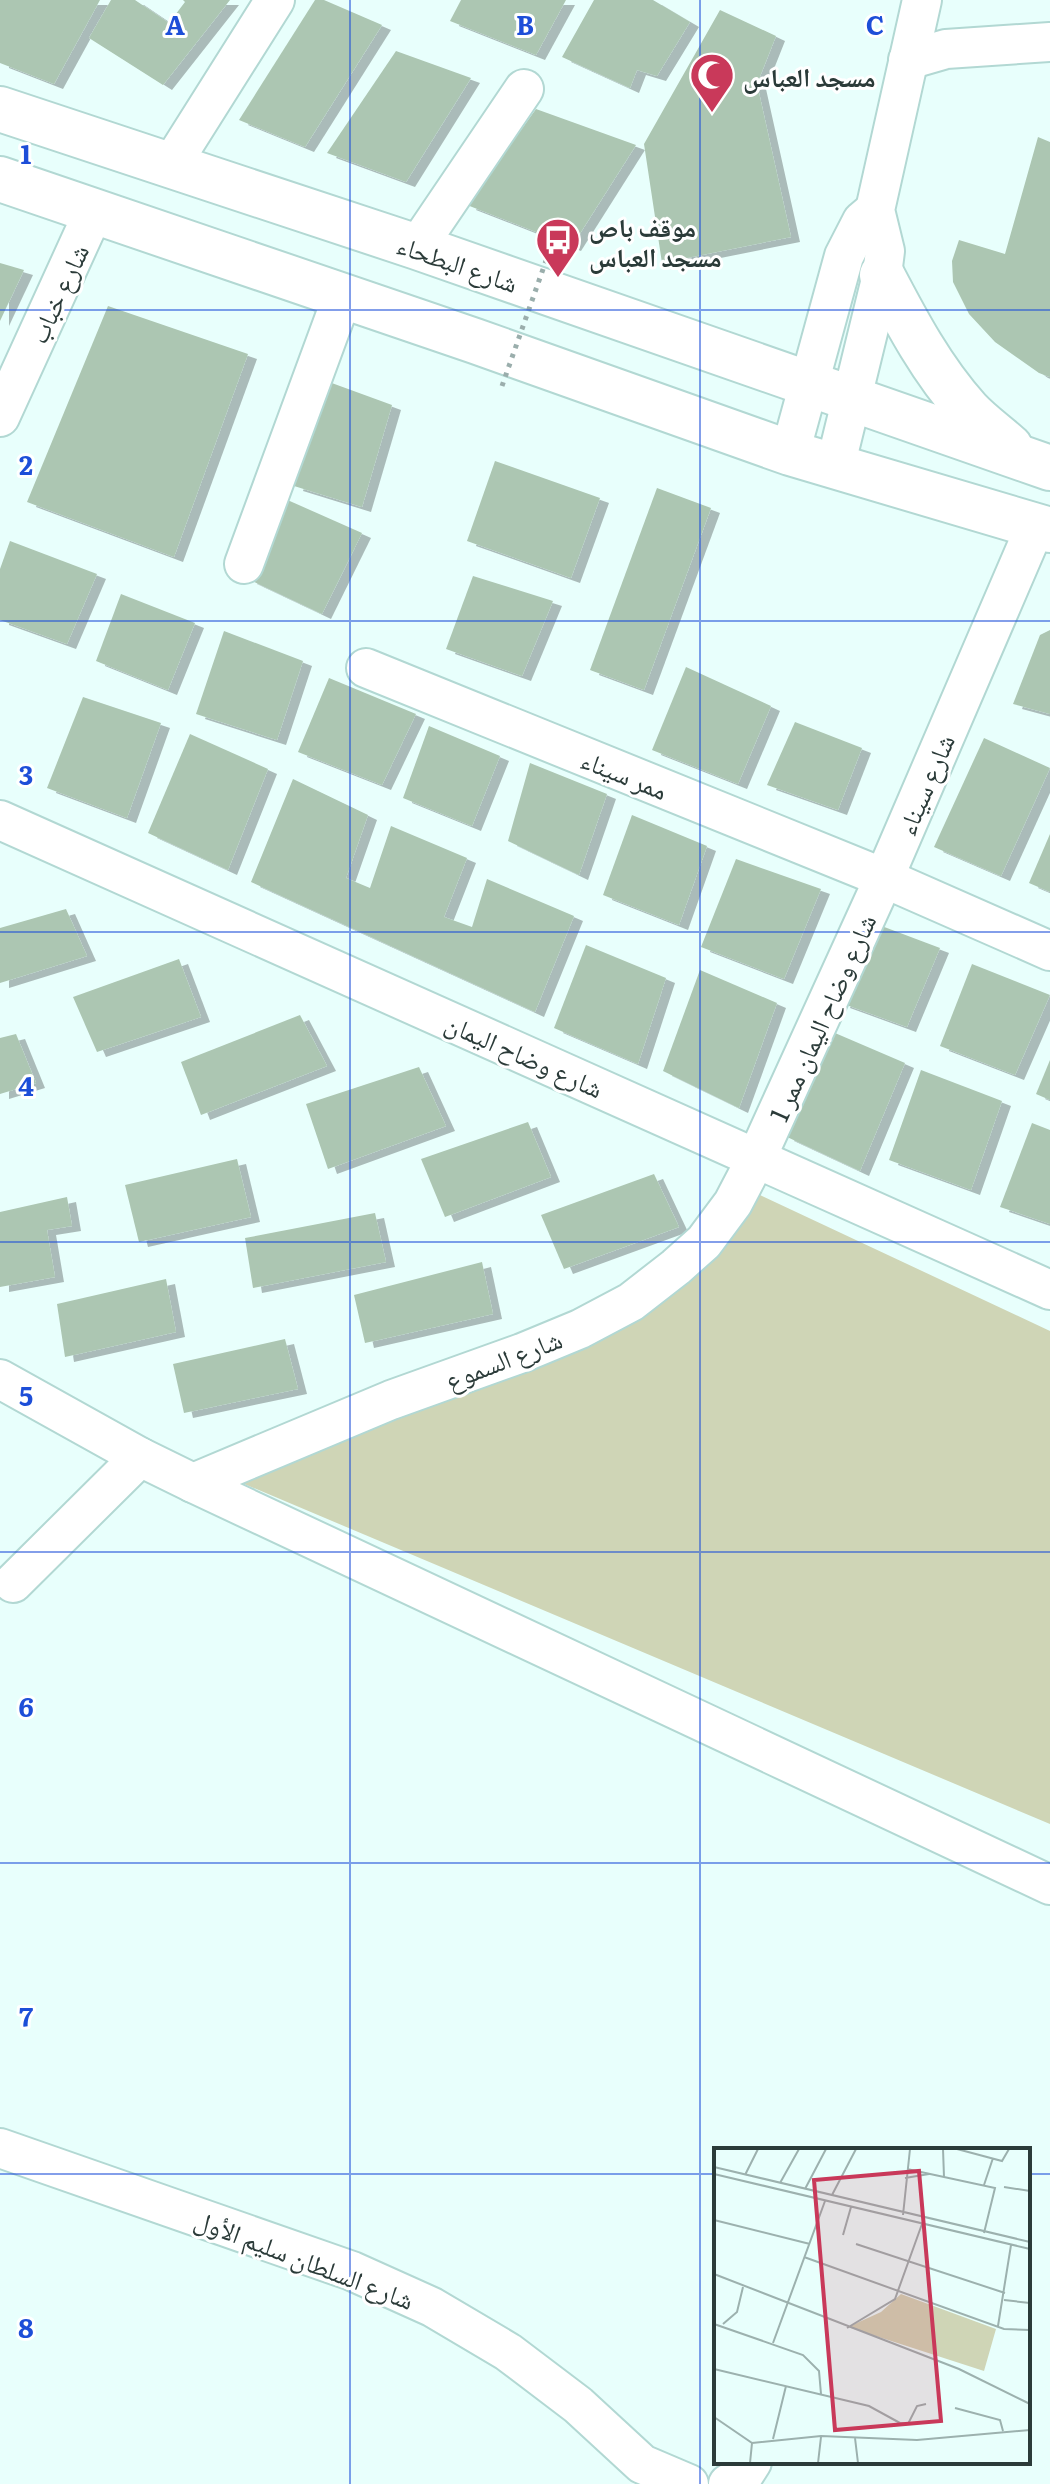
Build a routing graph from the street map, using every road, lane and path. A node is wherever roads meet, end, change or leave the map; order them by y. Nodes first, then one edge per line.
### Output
1 (275, 0) edge
2 (922, 0) edge
3 (1050, 42) edge
4 (908, 60) junction
5 (524, 89) dead end
6 (0, 109) edge
7 (171, 165) junction
8 (0, 179) edge
9 (875, 210) junction
10 (94, 211) junction
11 (417, 247) junction
12 (548, 255) dead end
13 (882, 275) junction
14 (343, 295) junction
15 (810, 385) junction
16 (502, 386) dead end
17 (852, 401) junction
18 (0, 417) edge
19 (790, 453) junction
20 (1037, 464) edge
21 (835, 467) junction
22 (1043, 527) edge
23 (244, 564) dead end
24 (366, 668) dead end
25 (0, 820) edge
26 (884, 878) junction
27 (1050, 951) edge
28 (757, 1157) junction
29 (1050, 1290) edge
30 (0, 1379) edge
31 (140, 1457) junction
32 (193, 1483) junction
33 (13, 1583) dead end
34 (1050, 1885) edge
35 (0, 2148) edge
36 (751, 2464) edge
37 (640, 2474) edge
38 (689, 2484) edge
39 (728, 2484) edge

1 - 7 street
2 - 4 street
3 - 4 street
4 - 9 street
5 - 11 street
6 - 7 street, شارع البطحاء
7 - 11 street, شارع البطحاء
8 - 10 street
9 - 13 street
9 - 15 street
10 - 14 street
10 - 18 street, شارع خباب
11 - 15 street, شارع البطحاء
12 - 16 path, bridge
13 - 17 street
13 - 20 street
14 - 19 street
14 - 23 street
15 - 17 street, شارع البطحاء
15 - 19 street
17 - 20 street, شارع البطحاء
17 - 21 street
19 - 21 street
21 - 22 street
22 - 26 street, شارع سيناء
24 - 26 street, ممر سيناء
25 - 28 street, شارع وضاح اليمان
26 - 27 street
26 - 28 street, شارع وضاح اليمان ممر 1
28 - 29 street, شارع وضاح اليمان
28 - 32 street, شارع السموع
30 - 31 street
31 - 32 street
31 - 33 street
32 - 34 street
35 - 37 street, شارع السلطان سليم الأول
36 - 39 street
37 - 38 street, شارع السلطان سليم الأول

